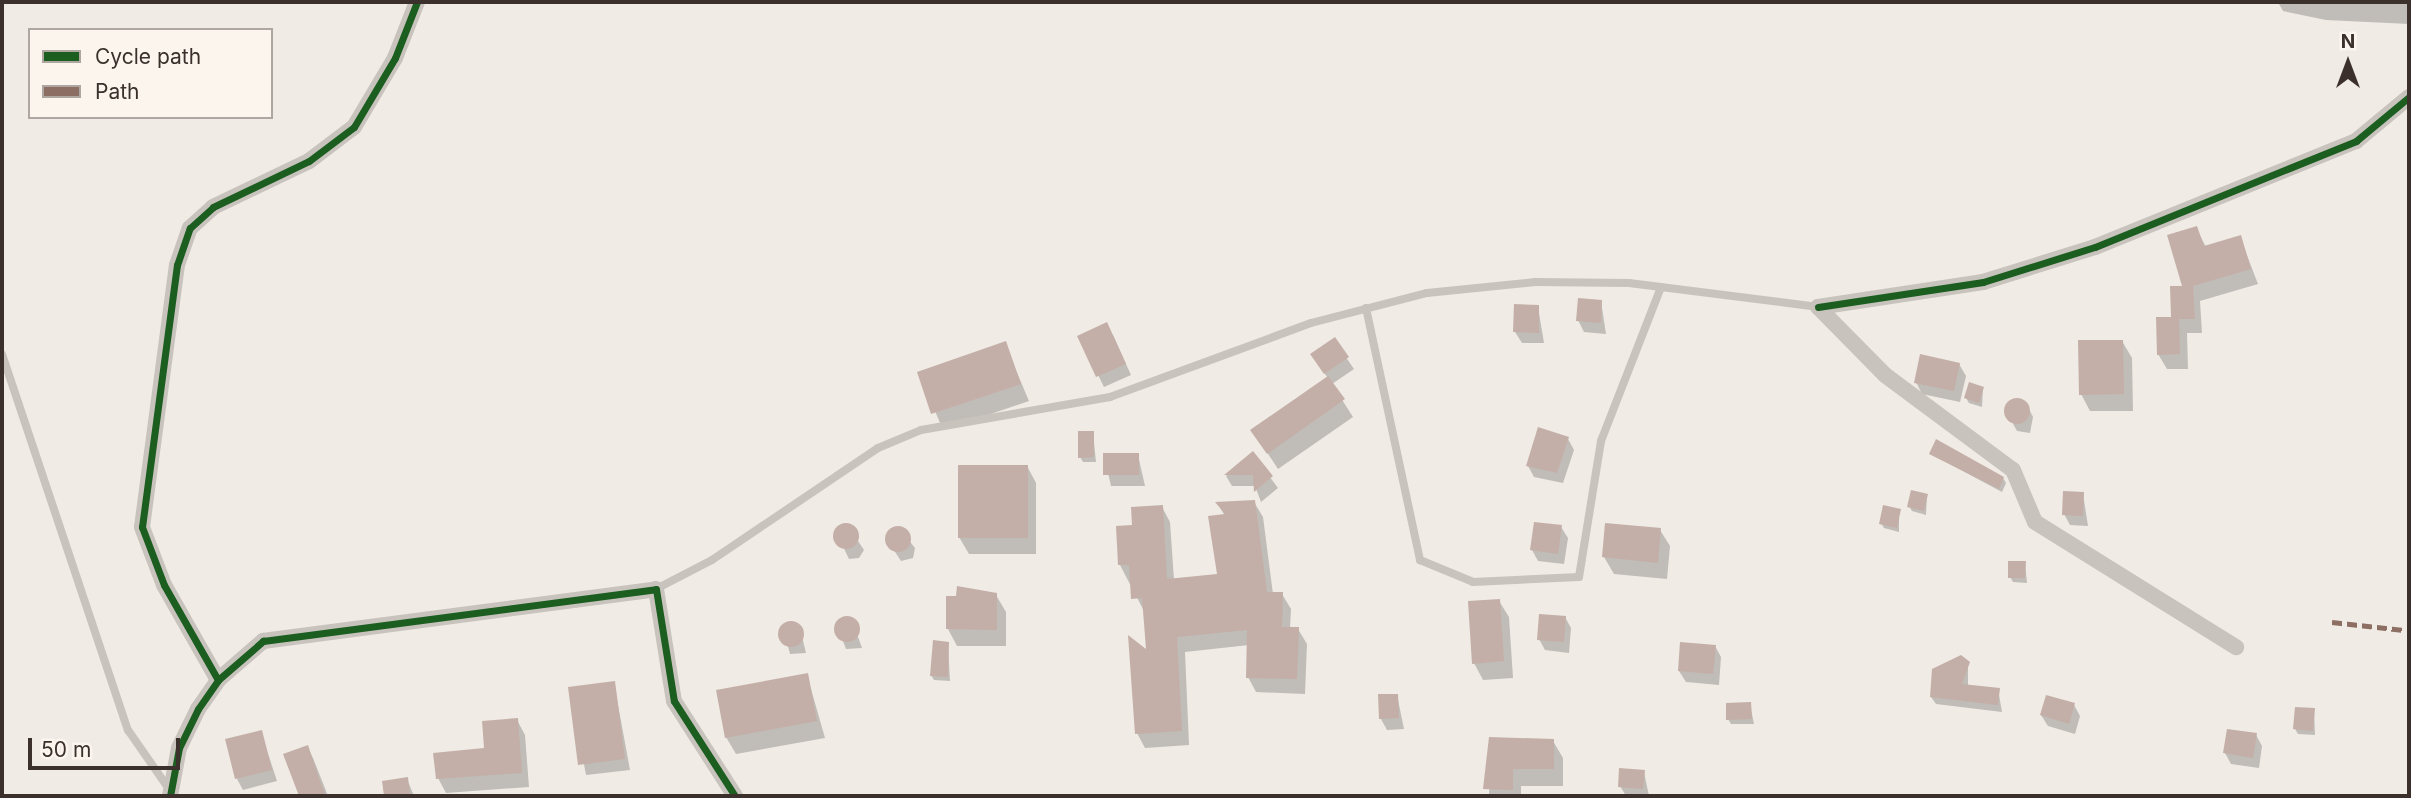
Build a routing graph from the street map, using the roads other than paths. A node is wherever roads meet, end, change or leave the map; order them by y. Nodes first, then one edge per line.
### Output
1 (417, 2) edge
2 (2409, 97) edge
3 (1661, 287) junction
4 (1818, 307) junction
5 (1366, 309) junction
6 (2, 354) edge
7 (656, 589) junction
8 (2236, 647) dead end
9 (218, 680) junction
10 (169, 793) edge
11 (735, 796) edge

1 - 9 street
2 - 4 street
3 - 4 lane
3 - 5 lane
3 - 5 lane
4 - 8 street
5 - 7 lane
6 - 10 lane
7 - 9 street
7 - 11 street
9 - 10 street

